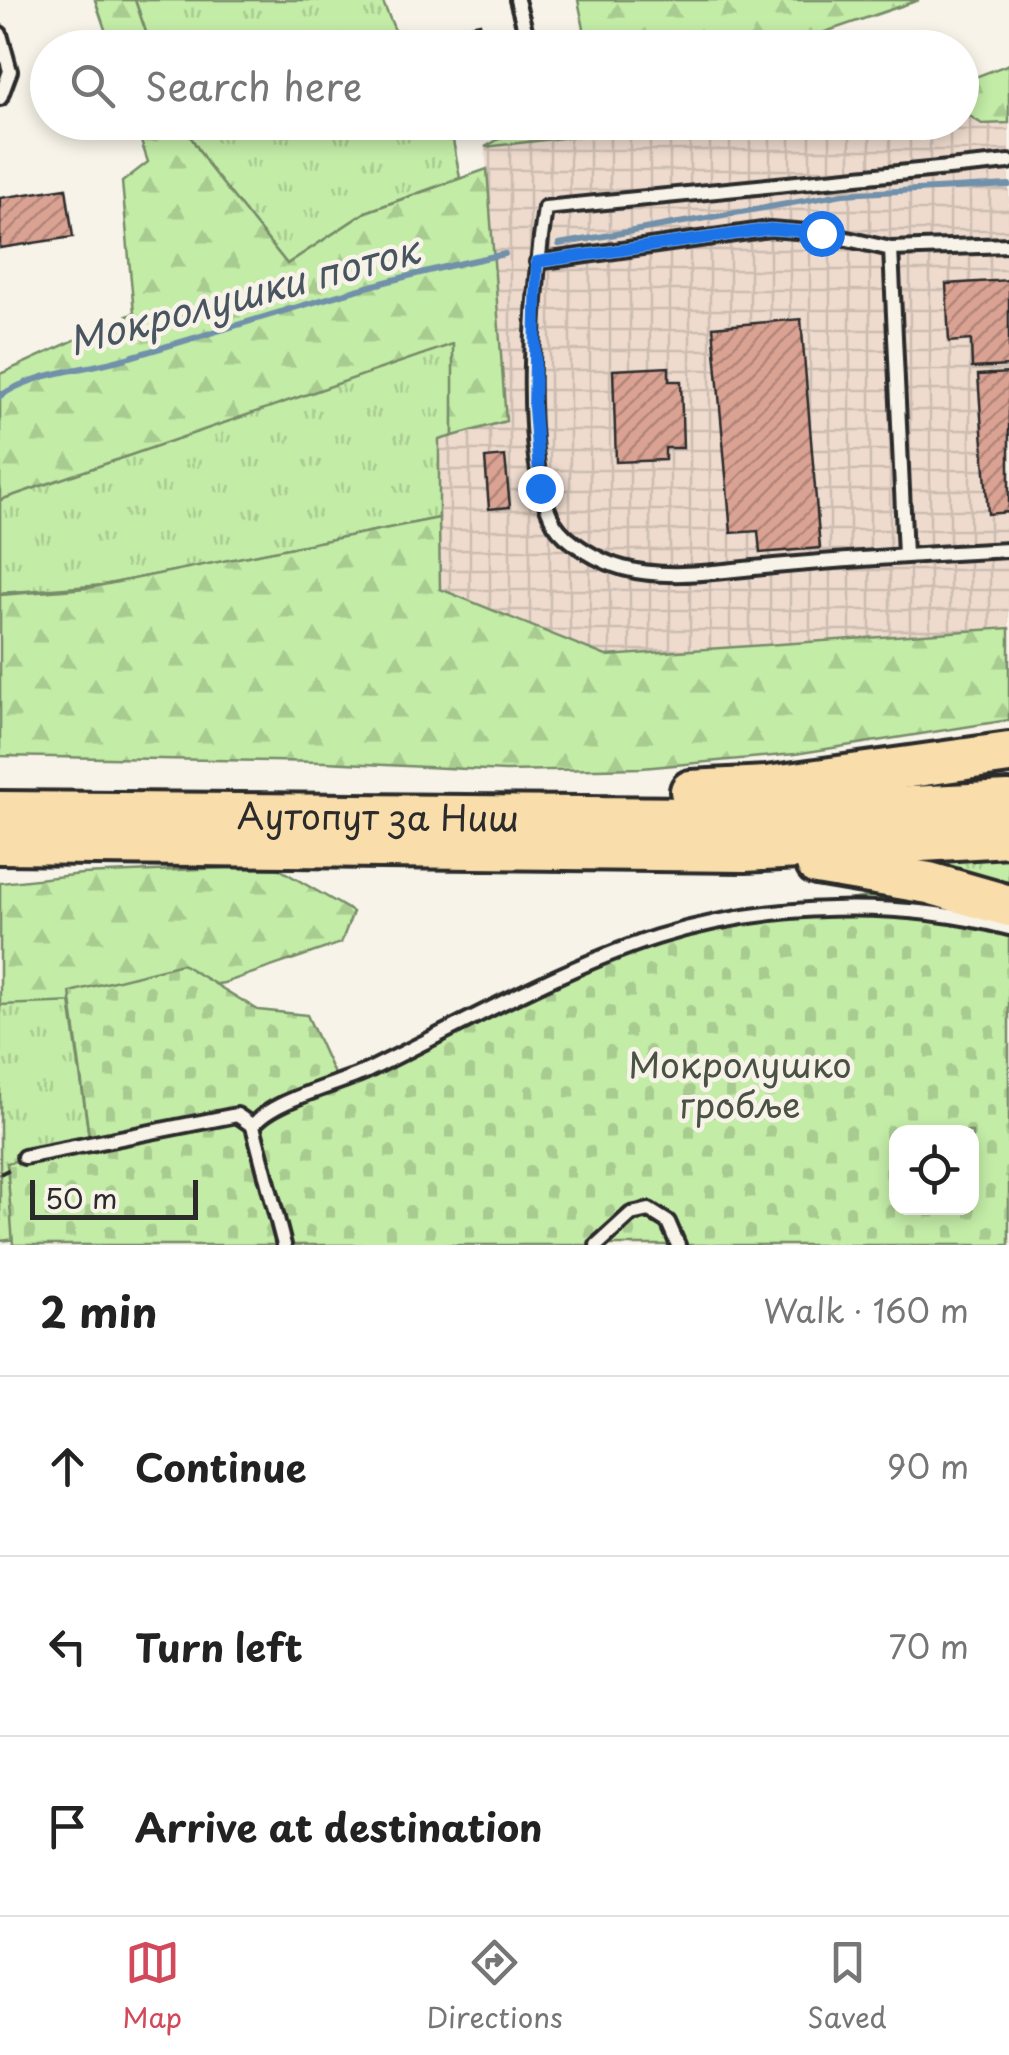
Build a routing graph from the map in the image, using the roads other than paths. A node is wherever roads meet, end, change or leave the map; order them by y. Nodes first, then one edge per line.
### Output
1 (516, 0) edge
2 (525, 30) edge
3 (0, 34) edge
4 (0, 98) edge
5 (1009, 162) edge
6 (1009, 245) edge
7 (891, 249) junction
8 (537, 262) junction
9 (1009, 550) edge
10 (905, 555) junction
11 (1009, 754) edge
12 (1009, 802) edge
13 (0, 812) edge
14 (546, 817) junction
15 (748, 833) junction
16 (1009, 836) edge
17 (0, 844) edge
18 (1009, 906) edge
19 (1009, 928) edge
20 (253, 1126) junction
21 (24, 1157) dead end
22 (284, 1245) edge
23 (597, 1245) edge
24 (678, 1245) edge

1 - 2 lane
3 - 4 lane
5 - 8 lane
6 - 7 lane
7 - 8 lane
7 - 10 lane
8 - 10 lane
9 - 10 lane
11 - 14 highway
12 - 15 highway
13 - 14 highway, Аутопут за Ниш
14 - 15 highway, Аутопут за Ниш
15 - 16 highway
15 - 17 highway, Аутопут за Ниш
15 - 18 highway
19 - 20 lane
20 - 21 lane
20 - 22 lane
23 - 24 lane

